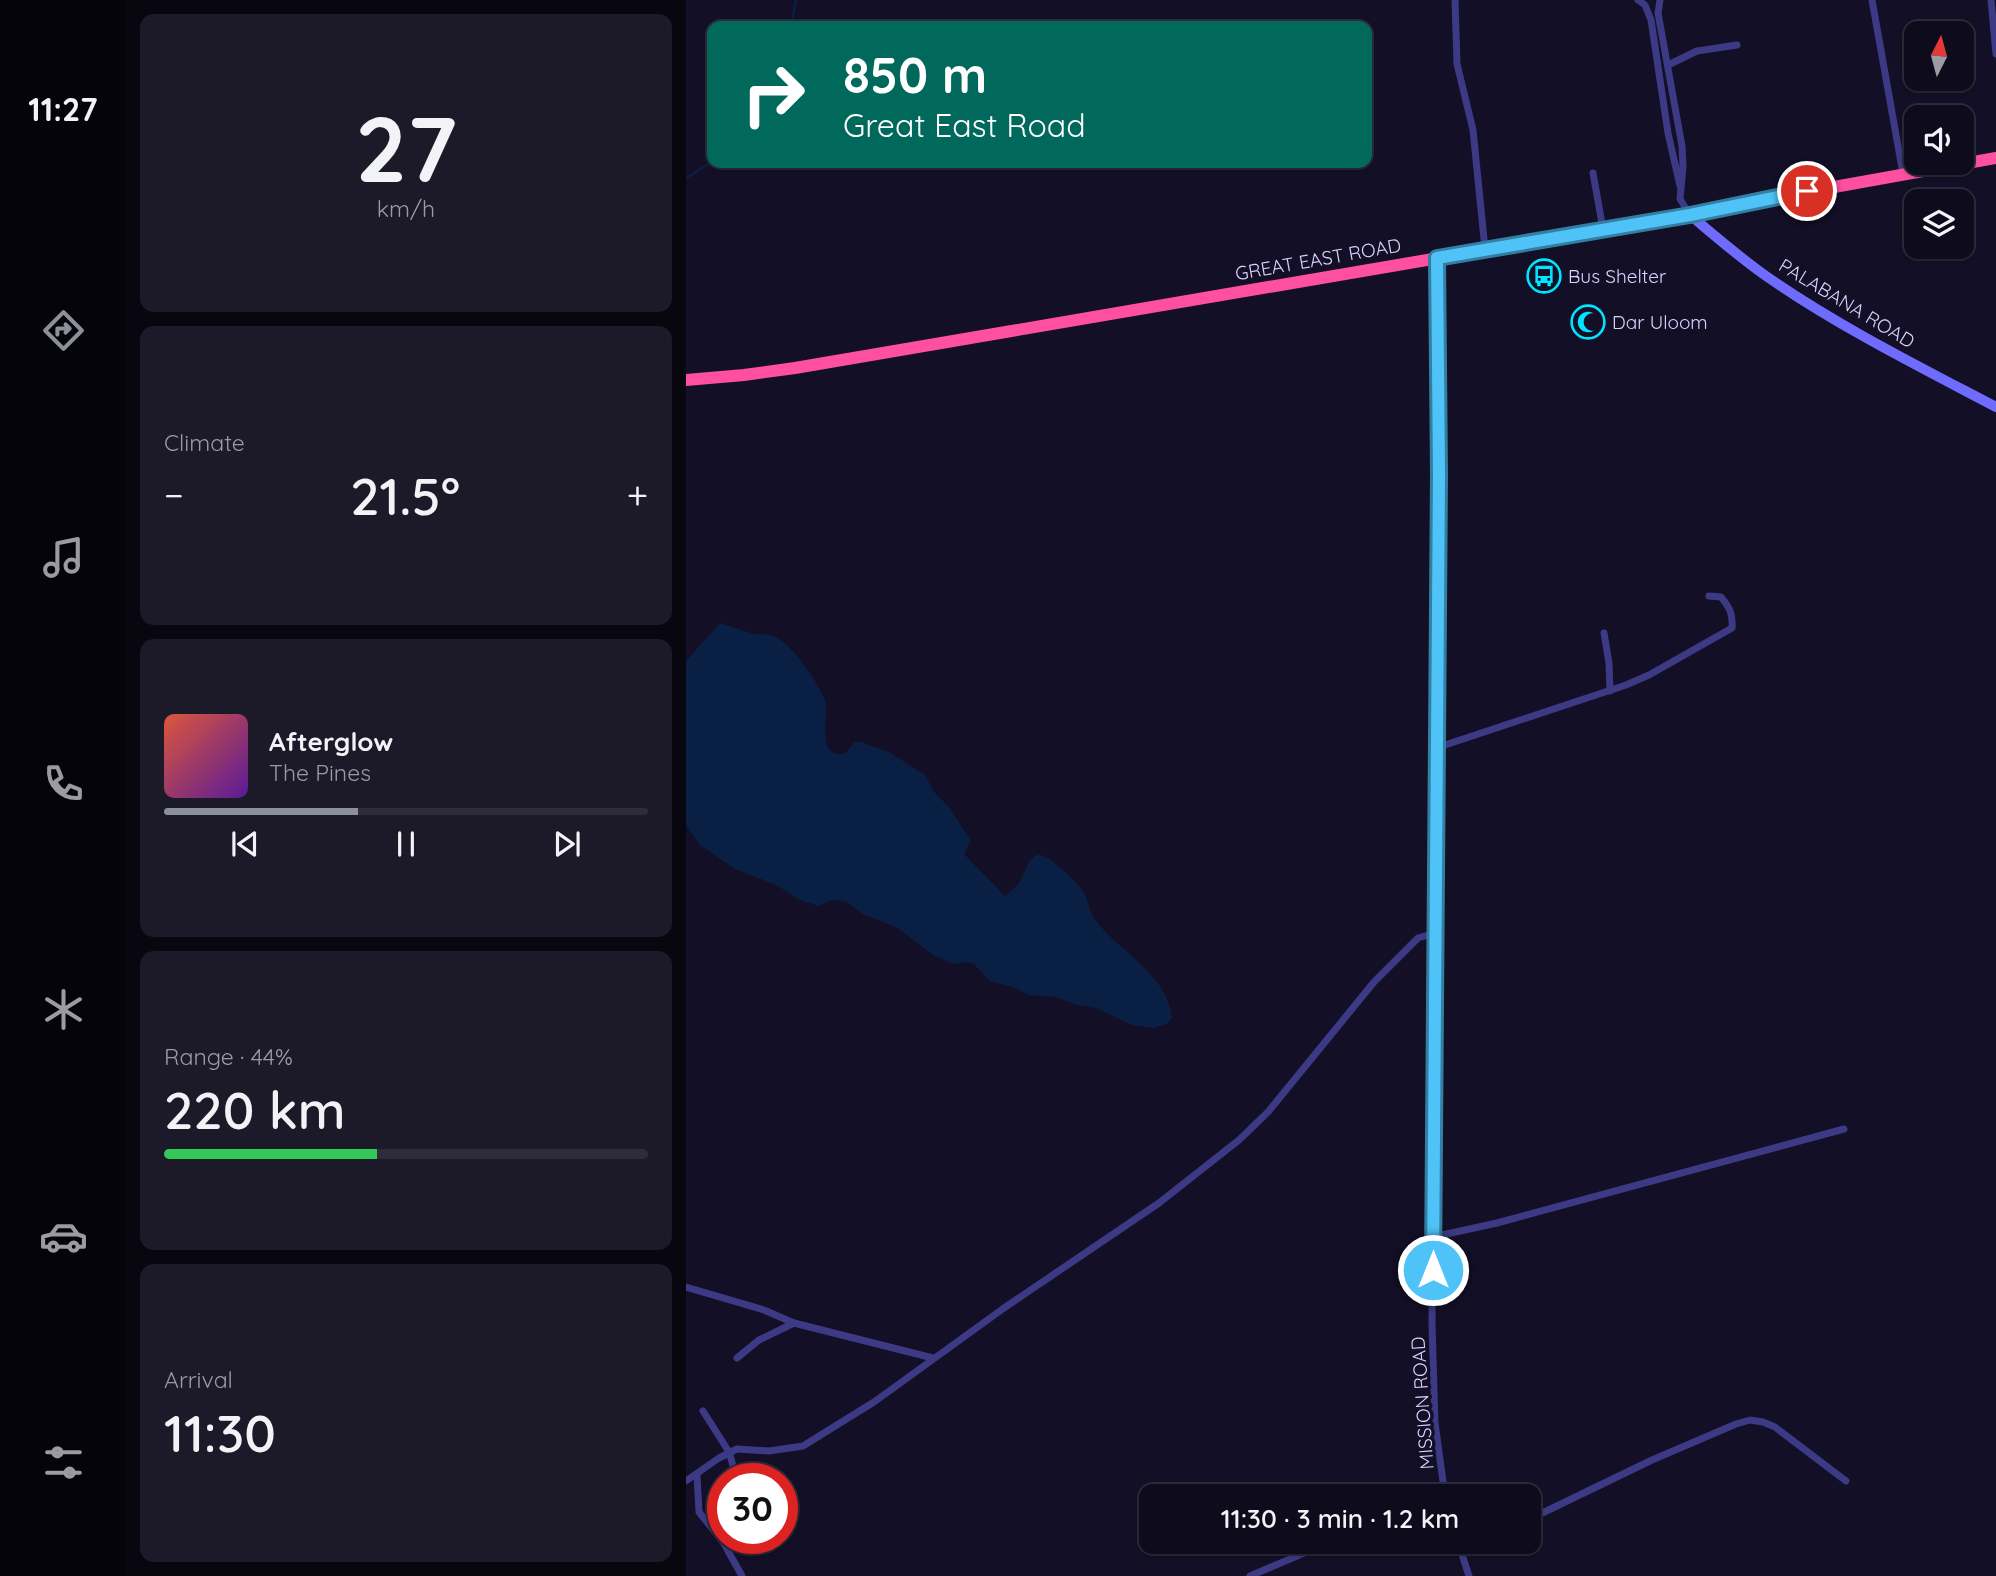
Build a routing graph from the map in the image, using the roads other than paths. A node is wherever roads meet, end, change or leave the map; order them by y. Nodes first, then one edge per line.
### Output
1 (1455, 0) edge
2 (1638, 0) edge
3 (1660, 0) edge
4 (1872, 0) edge
5 (1991, 0) edge
6 (1737, 45) dead end
7 (1996, 54) edge
8 (1668, 65) junction
9 (1996, 158) edge
10 (1593, 173) dead end
11 (1903, 174) junction
12 (1681, 187) junction
13 (1690, 215) junction
14 (1603, 229) junction
15 (1485, 249) junction
16 (1437, 258) junction
17 (686, 380) edge
18 (1996, 407) edge
19 (1709, 597) dead end
20 (1604, 634) dead end
21 (1610, 691) junction
22 (1436, 748) junction
23 (1435, 933) junction
24 (1844, 1129) dead end
25 (1433, 1237) junction
26 (686, 1287) edge
27 (794, 1323) junction
28 (933, 1358) junction
29 (737, 1359) dead end
30 (703, 1411) dead end
31 (729, 1452) junction
32 (732, 1463) edge
33 (697, 1475) junction
34 (686, 1481) edge
35 (1846, 1481) dead end
36 (1444, 1484) edge
37 (1541, 1514) edge
38 (1302, 1554) edge
39 (1462, 1554) edge
40 (742, 1576) edge
41 (1250, 1576) edge
42 (1468, 1576) edge

1 - 15 street
2 - 12 street
3 - 8 street
4 - 11 street
5 - 7 street
6 - 8 street
8 - 12 street
9 - 11 highway, GREAT EAST ROAD
10 - 14 street
11 - 13 highway, GREAT EAST ROAD
12 - 13 street
13 - 14 highway, GREAT EAST ROAD
13 - 18 street, PALABANA ROAD
14 - 15 highway, GREAT EAST ROAD
15 - 16 highway, GREAT EAST ROAD
16 - 17 highway, GREAT EAST ROAD
16 - 22 street, MISSION ROAD
19 - 21 street
20 - 21 street
21 - 22 street
22 - 23 street, MISSION ROAD
23 - 25 street, MISSION ROAD
23 - 28 street
24 - 25 street
25 - 36 street, MISSION ROAD
26 - 27 street
27 - 28 street
27 - 29 street
28 - 31 street
30 - 31 street
31 - 32 street
31 - 33 street
33 - 34 street
33 - 40 street
35 - 37 street
38 - 41 street
39 - 42 street

